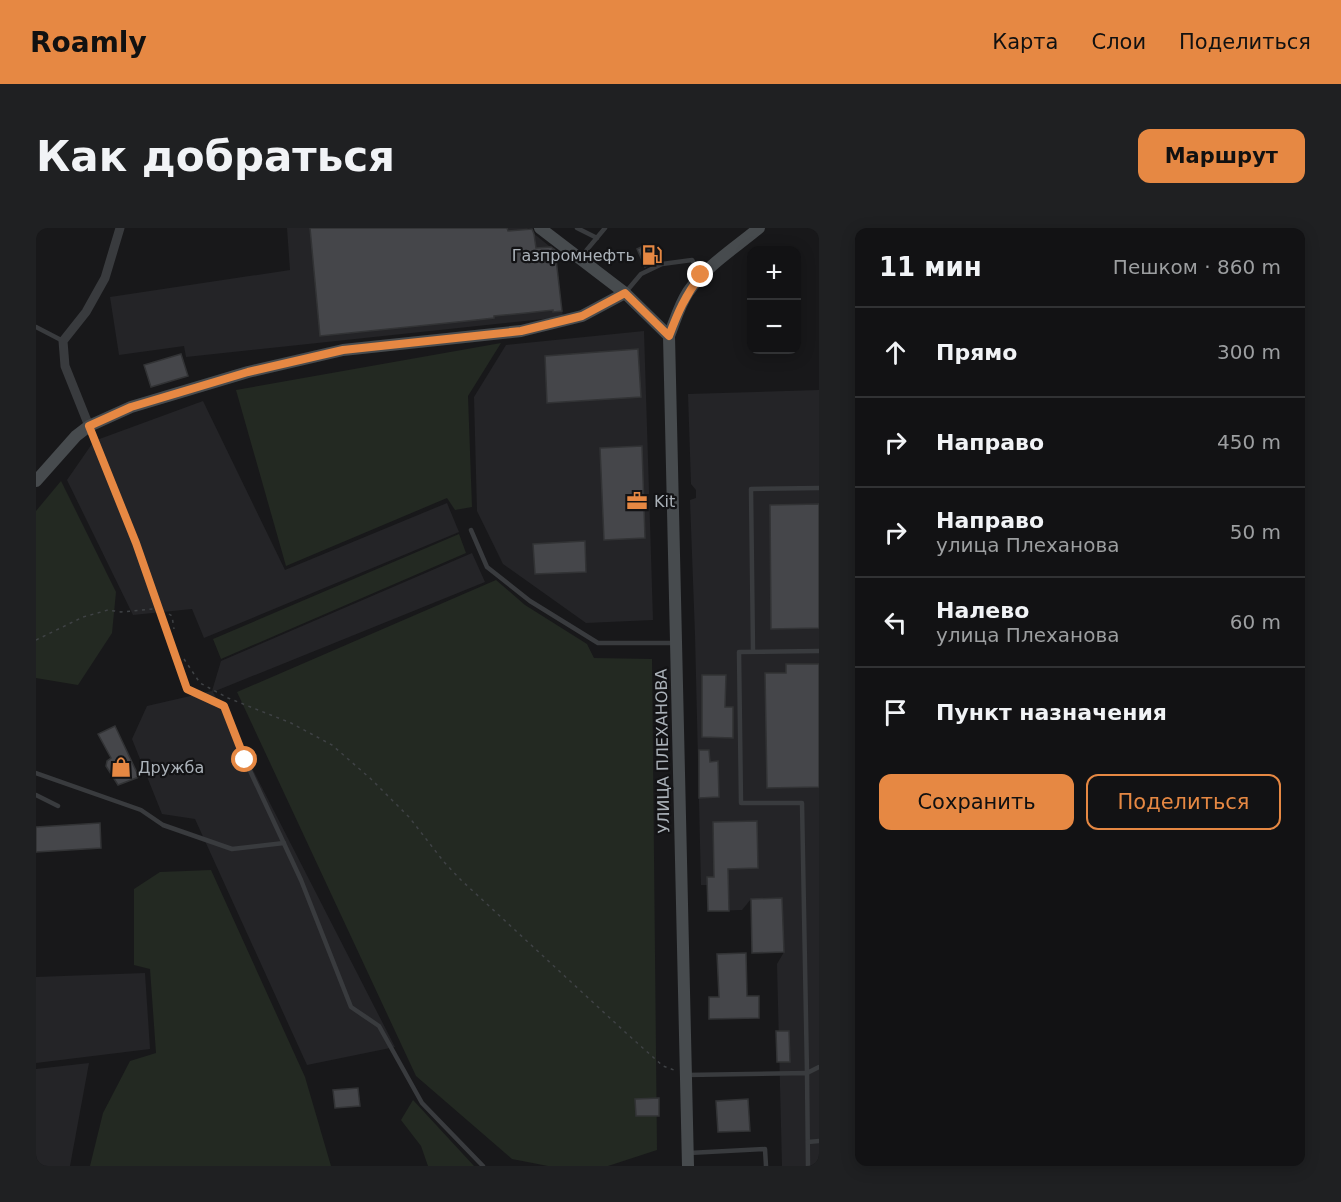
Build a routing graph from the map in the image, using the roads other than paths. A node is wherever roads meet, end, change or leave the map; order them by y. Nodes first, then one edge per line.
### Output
1 (120, 228) edge
2 (540, 228) edge
3 (577, 228) edge
4 (605, 228) edge
5 (759, 228) edge
6 (597, 238) junction
7 (580, 258) junction
8 (701, 275) junction
9 (625, 293) junction
10 (36, 327) edge
11 (669, 336) junction
12 (63, 341) junction
13 (89, 426) junction
14 (36, 481) edge
15 (819, 488) edge
16 (471, 530) dead end
17 (676, 643) junction
18 (753, 651) junction
19 (819, 651) edge
20 (36, 773) edge
21 (36, 795) edge
22 (58, 806) dead end
23 (284, 843) junction
24 (819, 1066) edge
25 (807, 1072) junction
26 (686, 1075) junction
27 (819, 1141) edge
28 (808, 1142) junction
29 (688, 1153) junction
30 (483, 1166) edge
31 (688, 1166) edge
32 (766, 1166) edge
33 (808, 1166) edge

1 - 12 street
2 - 7 main road
3 - 6 lane
4 - 6 lane
5 - 8 main road, УЛИЦА ПЛЕХАНОВА
6 - 7 lane
7 - 9 main road
8 - 9 lane
8 - 11 main road, УЛИЦА ПЛЕХАНОВА
9 - 11 main road
9 - 13 main road
10 - 12 lane
11 - 17 main road, УЛИЦА ПЛЕХАНОВА
12 - 13 street
13 - 14 main road
13 - 23 lane
15 - 18 lane
16 - 17 lane
17 - 26 main road, УЛИЦА ПЛЕХАНОВА
18 - 19 lane
18 - 25 lane
20 - 23 lane
21 - 22 lane
23 - 30 lane
24 - 25 lane
25 - 26 lane
25 - 28 lane
26 - 29 main road, УЛИЦА ПЛЕХАНОВА
27 - 28 lane
28 - 33 lane
29 - 31 main road, УЛИЦА ПЛЕХАНОВА
29 - 32 lane

